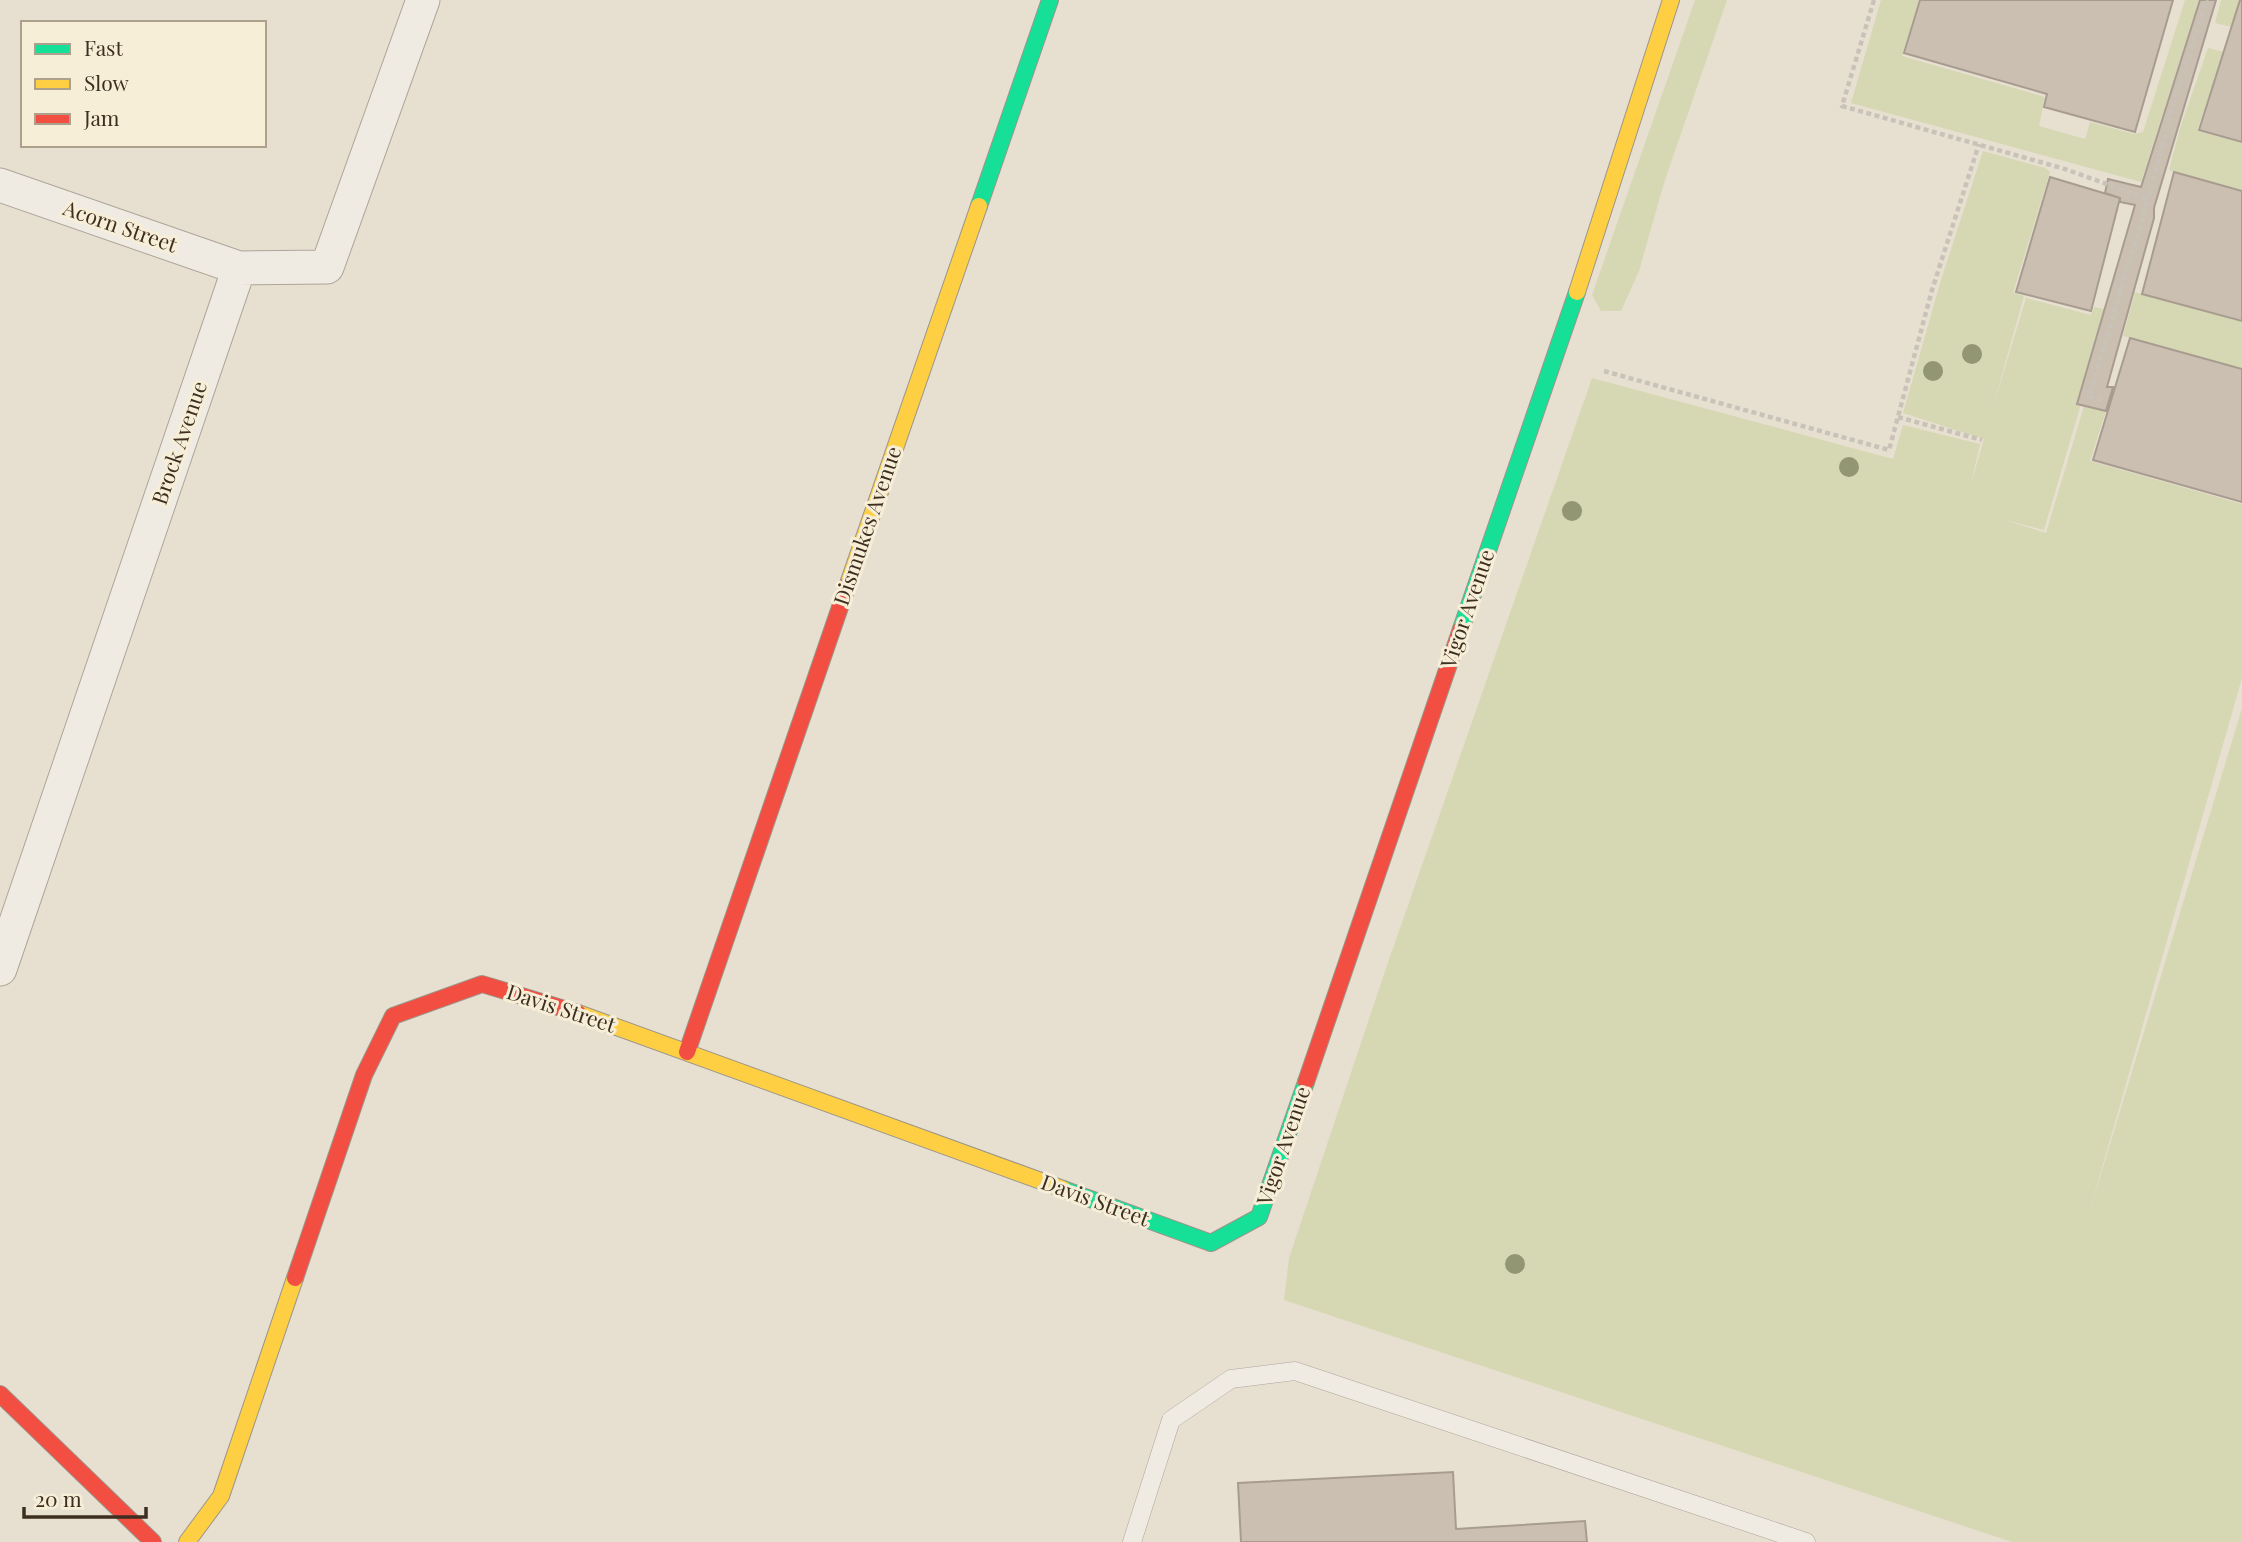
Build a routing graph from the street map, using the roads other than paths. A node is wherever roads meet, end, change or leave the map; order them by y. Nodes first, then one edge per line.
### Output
1 (423, 0) edge
2 (1050, 0) edge
3 (1671, 0) edge
4 (0, 185) edge
5 (239, 268) junction
6 (0, 970) edge
7 (687, 1052) junction
8 (1259, 1217) joint
9 (0, 1394) edge
10 (136, 1536) edge
11 (187, 1542) edge
12 (1132, 1542) edge
13 (1806, 1542) edge

1 - 5 street
2 - 7 street, Dismukes Avenue
3 - 8 street, Vigor Avenue
4 - 5 street, Acorn Street
5 - 6 street, Brock Avenue
7 - 8 street, Davis Street
7 - 11 street, Davis Street
9 - 10 street
12 - 13 lane

